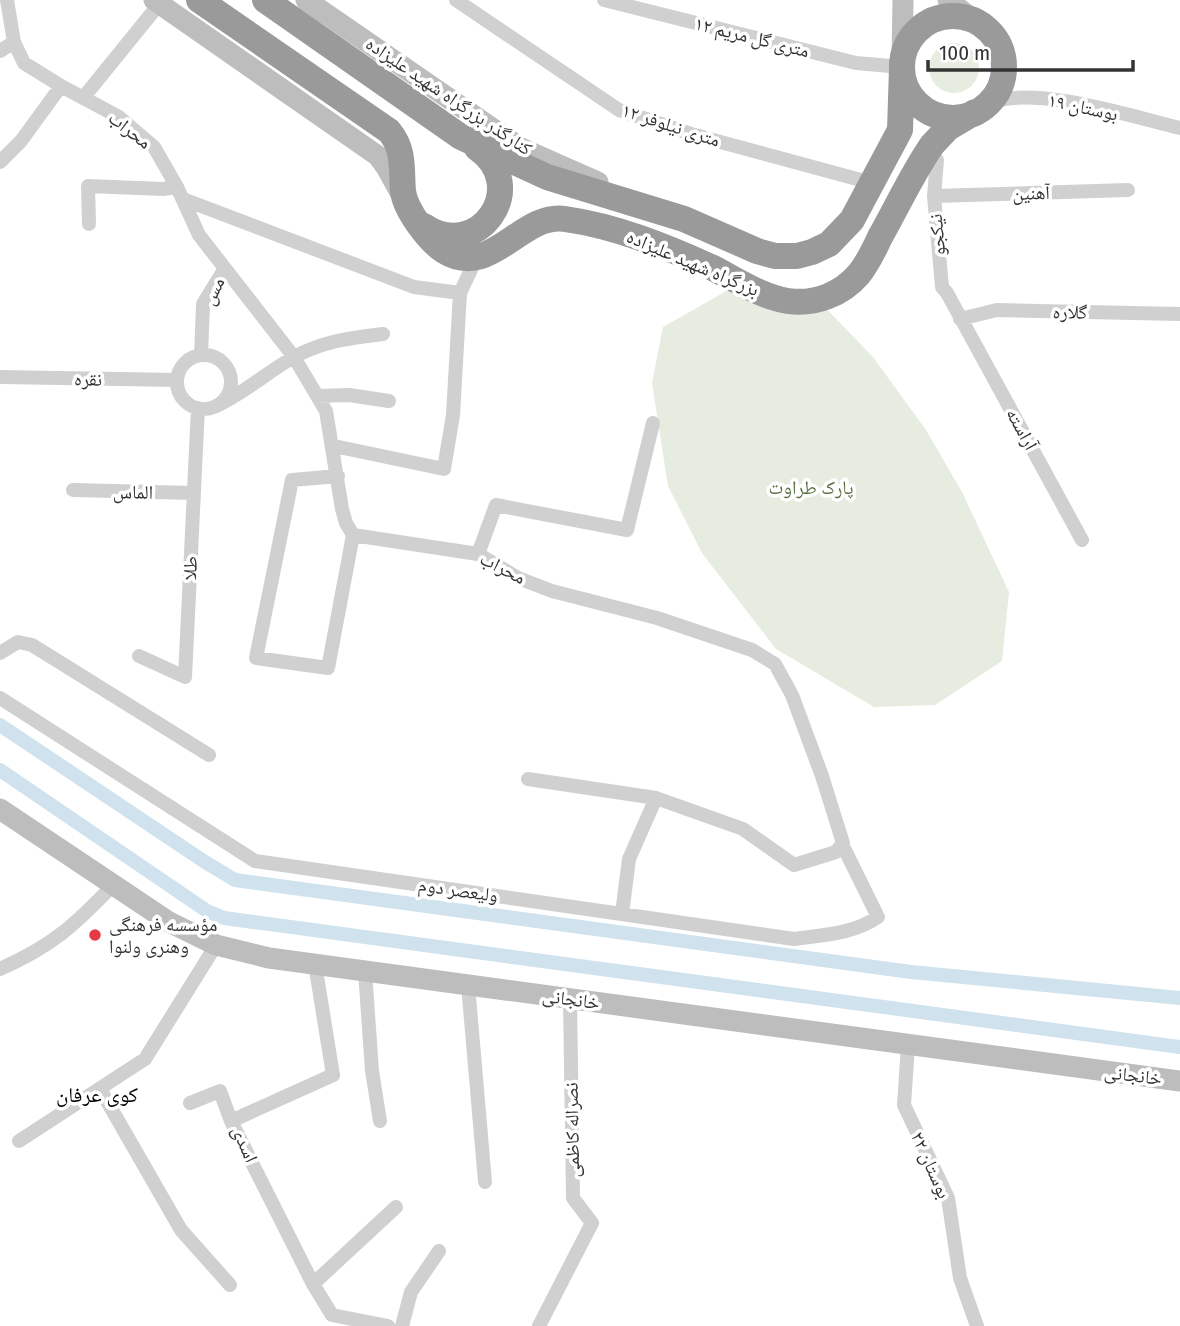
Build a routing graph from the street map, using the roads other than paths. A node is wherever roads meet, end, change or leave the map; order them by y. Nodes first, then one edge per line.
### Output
1 (7, 0) edge
2 (199, 0) edge
3 (265, 0) edge
4 (306, 0) edge
5 (456, 0) edge
6 (604, 0) edge
7 (903, 0) edge
8 (948, 0) edge
9 (155, 4) edge
10 (975, 21) junction
11 (14, 42) junction
12 (0, 51) edge
13 (902, 65) junction
14 (61, 86) junction
15 (83, 98) junction
16 (981, 108) junction
17 (1180, 128) edge
18 (461, 137) junction
19 (928, 151) junction
20 (0, 162) edge
21 (872, 183) junction
22 (1128, 190) dead end
23 (180, 193) junction
24 (934, 196) junction
25 (413, 214) junction
26 (673, 215) junction
27 (89, 225) dead end
28 (477, 257) junction
29 (224, 270) junction
30 (460, 293) junction
31 (1180, 314) edge
32 (960, 319) junction
33 (383, 334) dead end
34 (201, 355) junction
35 (294, 357) junction
36 (0, 377) edge
37 (177, 380) junction
38 (317, 396) junction
39 (389, 401) dead end
40 (216, 406) junction
41 (198, 408) junction
42 (653, 423) dead end
43 (334, 446) junction
44 (338, 476) junction
45 (73, 491) dead end
46 (194, 493) junction
47 (352, 535) junction
48 (1082, 540) dead end
49 (478, 554) junction
50 (0, 653) edge
51 (139, 656) dead end
52 (0, 698) edge
53 (209, 755) dead end
54 (528, 779) dead end
55 (656, 798) junction
56 (0, 809) edge
57 (842, 844) junction
58 (113, 885) junction
59 (622, 914) junction
60 (216, 945) junction
61 (316, 964) junction
62 (0, 969) edge
63 (365, 971) junction
64 (468, 985) junction
65 (570, 999) junction
66 (908, 1045) junction
67 (1180, 1081) edge
68 (100, 1089) junction
69 (190, 1103) dead end
70 (231, 1121) junction
71 (380, 1121) dead end
72 (19, 1141) dead end
73 (485, 1182) dead end
74 (396, 1207) dead end
75 (439, 1251) dead end
76 (313, 1284) junction
77 (230, 1285) dead end
78 (328, 1321) edge
79 (388, 1326) edge
80 (402, 1326) edge
81 (540, 1326) edge
82 (977, 1326) edge

1 - 11 street, محراب
2 - 25 highway
3 - 18 highway, بزرگراه شهید علیزاده
4 - 26 main road, کنارگذر بزرگراه شهید علیزاده
5 - 21 street, ۱۲ متری نیلوفر
6 - 13 street, ۱۲ متری گل مریم
7 - 13 main road
8 - 10 main road
9 - 15 street
9 - 25 main road
10 - 13 highway
10 - 16 highway
11 - 12 street
11 - 14 street, محراب
13 - 16 highway
13 - 21 highway, بزرگراه شهید علیزاده
14 - 15 street, محراب
14 - 20 street
15 - 23 street, محراب
16 - 17 street, بوستان ۱۹
16 - 19 highway, بزرگراه شهید علیزاده
18 - 25 highway
18 - 26 highway, بزرگراه شهید علیزاده
19 - 24 street, نیکجو
19 - 28 highway, بزرگراه شهید علیزاده
21 - 26 highway, بزرگراه شهید علیزاده
22 - 24 street, آهنین
23 - 27 street
23 - 29 street, محراب
23 - 30 street
24 - 32 street, نیکجو
25 - 28 highway
28 - 30 street
29 - 34 street, مس
29 - 35 street, محراب
30 - 43 street
31 - 32 street, گلاره
32 - 48 street, آراسته
33 - 35 street
34 - 37 street
34 - 40 street
35 - 38 street, محراب
35 - 40 street
36 - 37 street, نقره
37 - 41 street
38 - 39 street
38 - 43 street, محراب
40 - 41 street
41 - 46 street, طلا
42 - 49 street
43 - 44 street, محراب
44 - 47 street, محراب
44 - 47 street
45 - 46 street, الماس
46 - 51 street, طلا
47 - 49 street, محراب
49 - 57 street, محراب
50 - 53 street
52 - 59 street, ولیعصر دوم
54 - 55 street
55 - 57 street
55 - 59 street
56 - 58 main road, خانجانی
57 - 59 street, ولیعصر دوم
58 - 60 main road, خانجانی
58 - 62 street
60 - 61 main road, خانجانی
60 - 68 street
61 - 63 main road, خانجانی
61 - 70 street, اسدی
63 - 64 main road, خانجانی
63 - 71 street
64 - 65 main road, خانجانی
64 - 73 street
65 - 66 main road, خانجانی
65 - 81 street, نصراله کاظمی
66 - 67 main road, خانجانی
66 - 82 street, بوستان ۲۲
68 - 72 street
68 - 77 street
69 - 70 street
70 - 76 street, اسدی
74 - 76 street
75 - 80 street
76 - 78 street, اسدی
78 - 79 street

